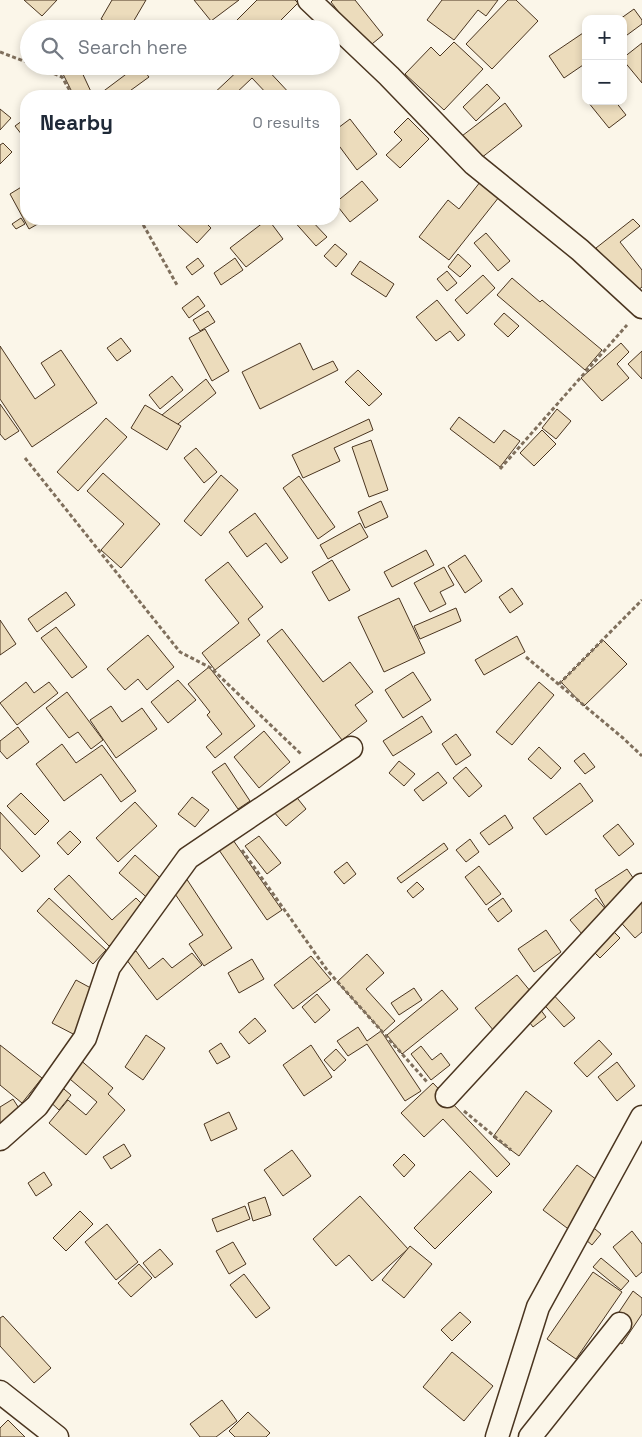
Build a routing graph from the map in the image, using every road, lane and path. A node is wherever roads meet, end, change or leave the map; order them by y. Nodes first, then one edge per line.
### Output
1 (309, 0) edge
2 (330, 20) edge
3 (340, 30) edge
4 (0, 52) edge
5 (20, 60) edge
6 (57, 75) edge
7 (70, 90) edge
8 (143, 225) edge
9 (177, 285) dead end
10 (636, 315) edge
11 (25, 458) dead end
12 (500, 469) dead end
13 (642, 600) edge
14 (526, 657) dead end
15 (559, 684) junction
16 (351, 748) dead end
17 (642, 756) edge
18 (318, 770) junction
19 (228, 831) junction
20 (642, 885) edge
21 (447, 1096) junction
22 (642, 1117) edge
23 (0, 1139) edge
24 (511, 1150) dead end
25 (620, 1324) dead end
26 (0, 1392) edge
27 (57, 1437) edge
28 (497, 1437) edge
29 (530, 1437) edge

1 - 2 street
3 - 10 street
4 - 5 path
6 - 7 path
8 - 9 path
10 - 12 path
11 - 18 path
13 - 15 path
14 - 15 path
15 - 17 path
16 - 18 street
18 - 19 street
19 - 21 path
19 - 23 street
20 - 21 street
21 - 24 path
22 - 28 street
25 - 29 street
26 - 27 street

